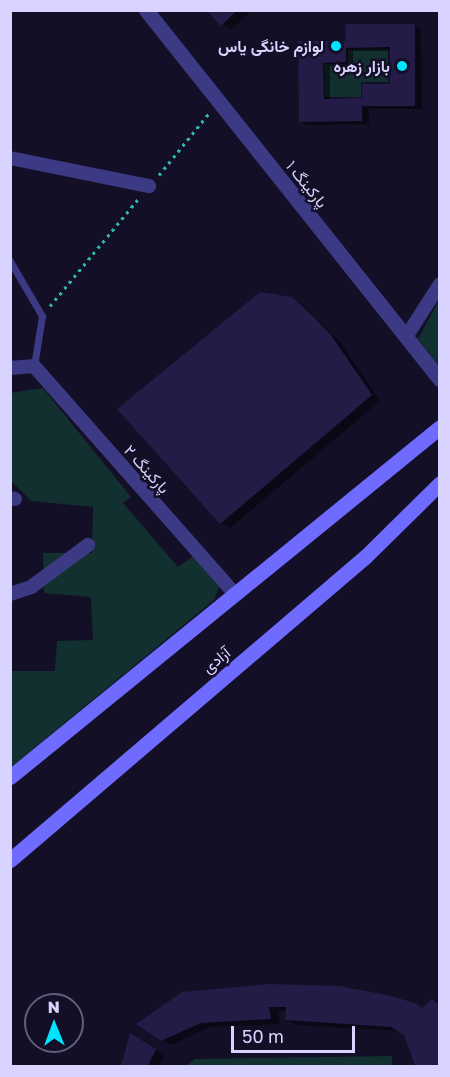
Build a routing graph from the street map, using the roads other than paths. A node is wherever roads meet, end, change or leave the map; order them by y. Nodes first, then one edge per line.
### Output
1 (146, 10) edge
2 (10, 158) edge
3 (149, 186) road end
4 (10, 261) edge
5 (440, 284) edge
6 (406, 338) junction
7 (34, 366) junction
8 (10, 368) edge
9 (440, 379) edge
10 (440, 427) edge
11 (440, 483) edge
12 (88, 545) dead end
13 (10, 594) edge
14 (235, 594) junction
15 (10, 777) edge
16 (10, 860) edge

1 - 6 street, پارکینگ ۱
2 - 3 street
4 - 7 lane
5 - 6 street
6 - 9 street, پارکینگ ۱
7 - 8 street
7 - 14 street, پارکینگ ۲
10 - 14 main road
11 - 16 main road, آزادی
12 - 13 street
14 - 15 main road

